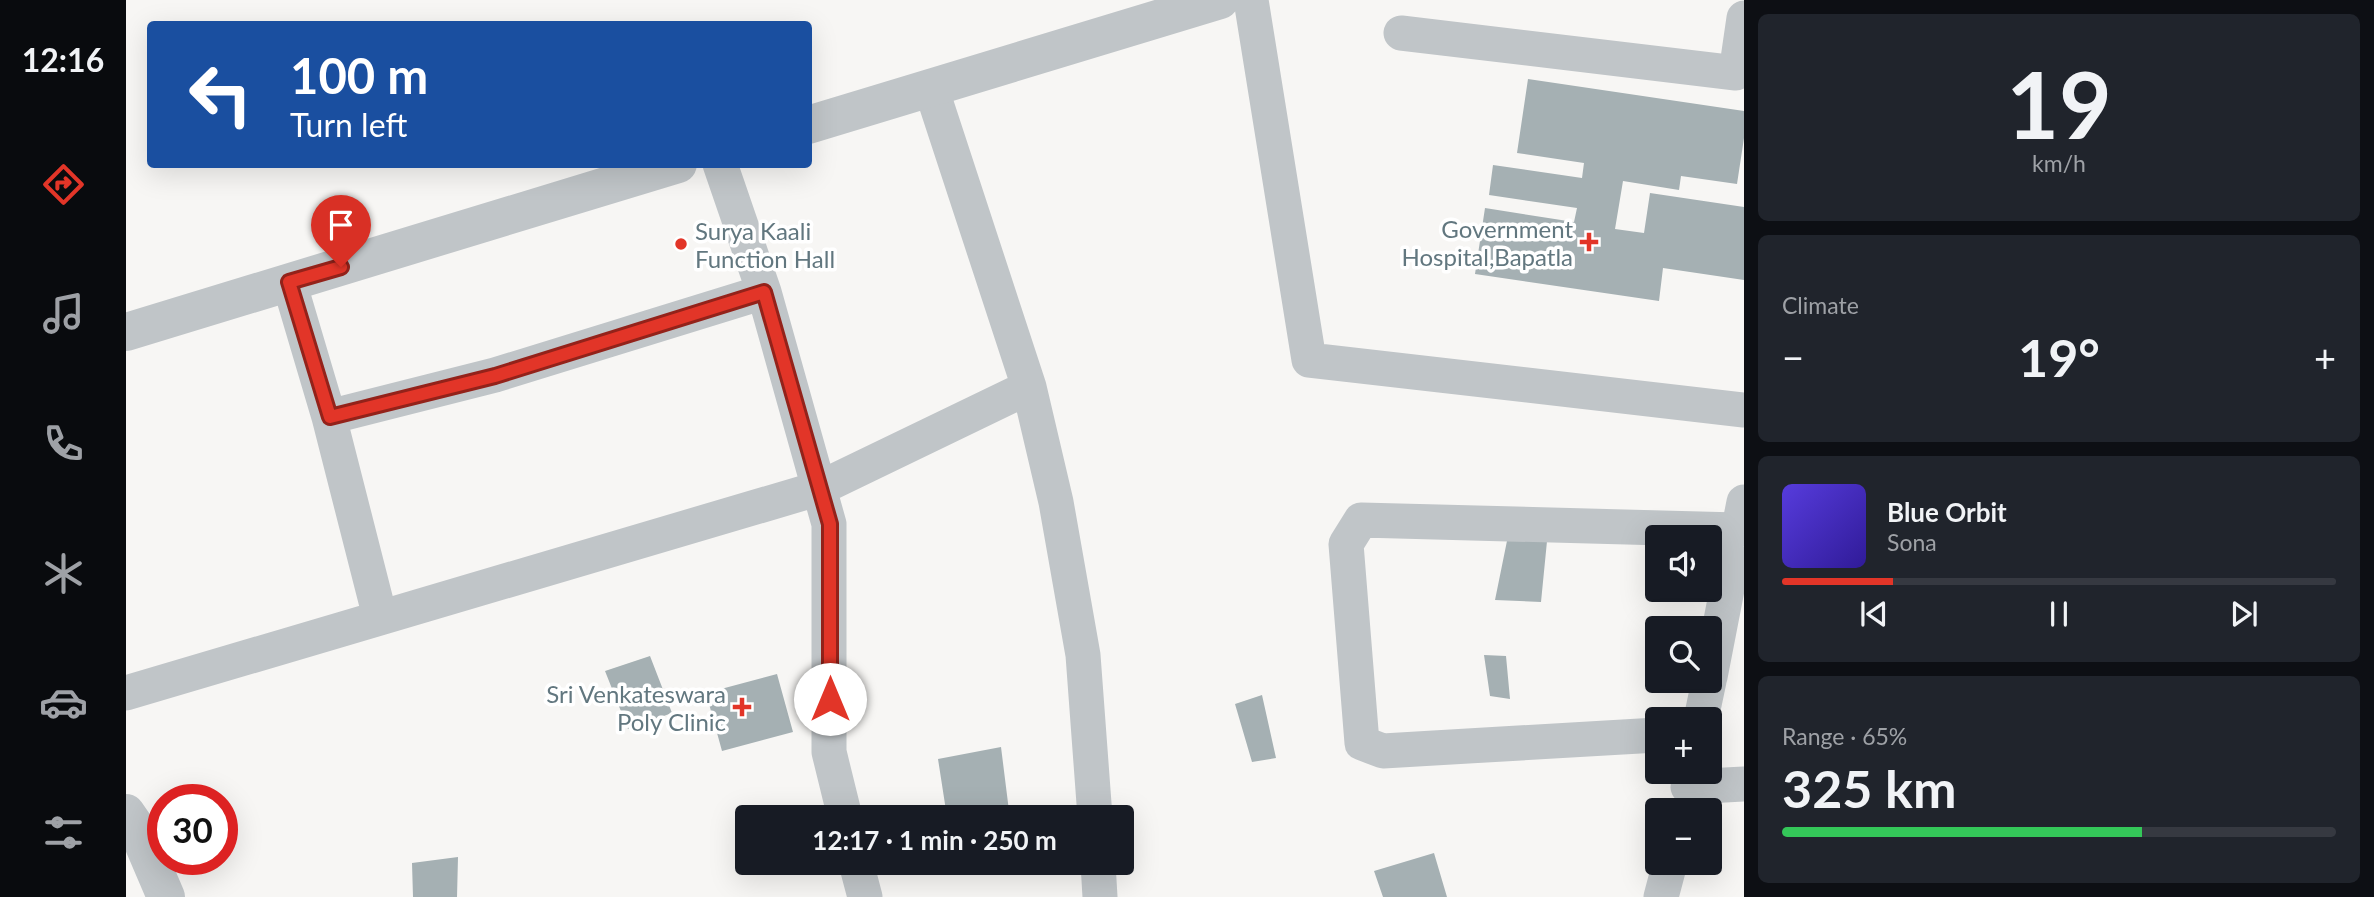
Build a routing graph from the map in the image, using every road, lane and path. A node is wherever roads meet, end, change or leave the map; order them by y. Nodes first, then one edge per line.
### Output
1 (1220, 0) edge
2 (1251, 0) edge
3 (1744, 18) edge
4 (1401, 33) dead end
5 (1740, 75) edge
6 (931, 88) junction
7 (812, 124) edge
8 (665, 168) edge
9 (721, 168) edge
10 (289, 282) junction
11 (764, 292) junction
12 (126, 332) edge
13 (1029, 387) junction
14 (1744, 410) edge
15 (330, 417) junction
16 (820, 488) junction
17 (1741, 516) edge
18 (1734, 604) edge
19 (380, 617) junction
20 (1722, 640) edge
21 (126, 693) edge
22 (1645, 736) edge
23 (1744, 784) edge
24 (1687, 790) edge
25 (842, 805) edge
26 (1094, 805) edge
27 (126, 813) edge
28 (859, 875) edge
29 (1099, 875) edge
30 (1667, 875) edge
31 (166, 897) edge
32 (865, 897) edge
33 (1100, 897) edge
34 (1661, 897) edge

1 - 6 street
2 - 14 street
3 - 5 street
4 - 5 street
6 - 7 street
6 - 13 street
8 - 10 street
9 - 11 street
10 - 12 street
10 - 15 street
11 - 15 street
11 - 16 street
13 - 16 street
13 - 26 street
15 - 19 street
16 - 19 street
16 - 25 street
17 - 18 street
17 - 22 street
18 - 20 street
19 - 21 street
23 - 24 street
27 - 31 street
28 - 32 street
29 - 33 street
30 - 34 street

